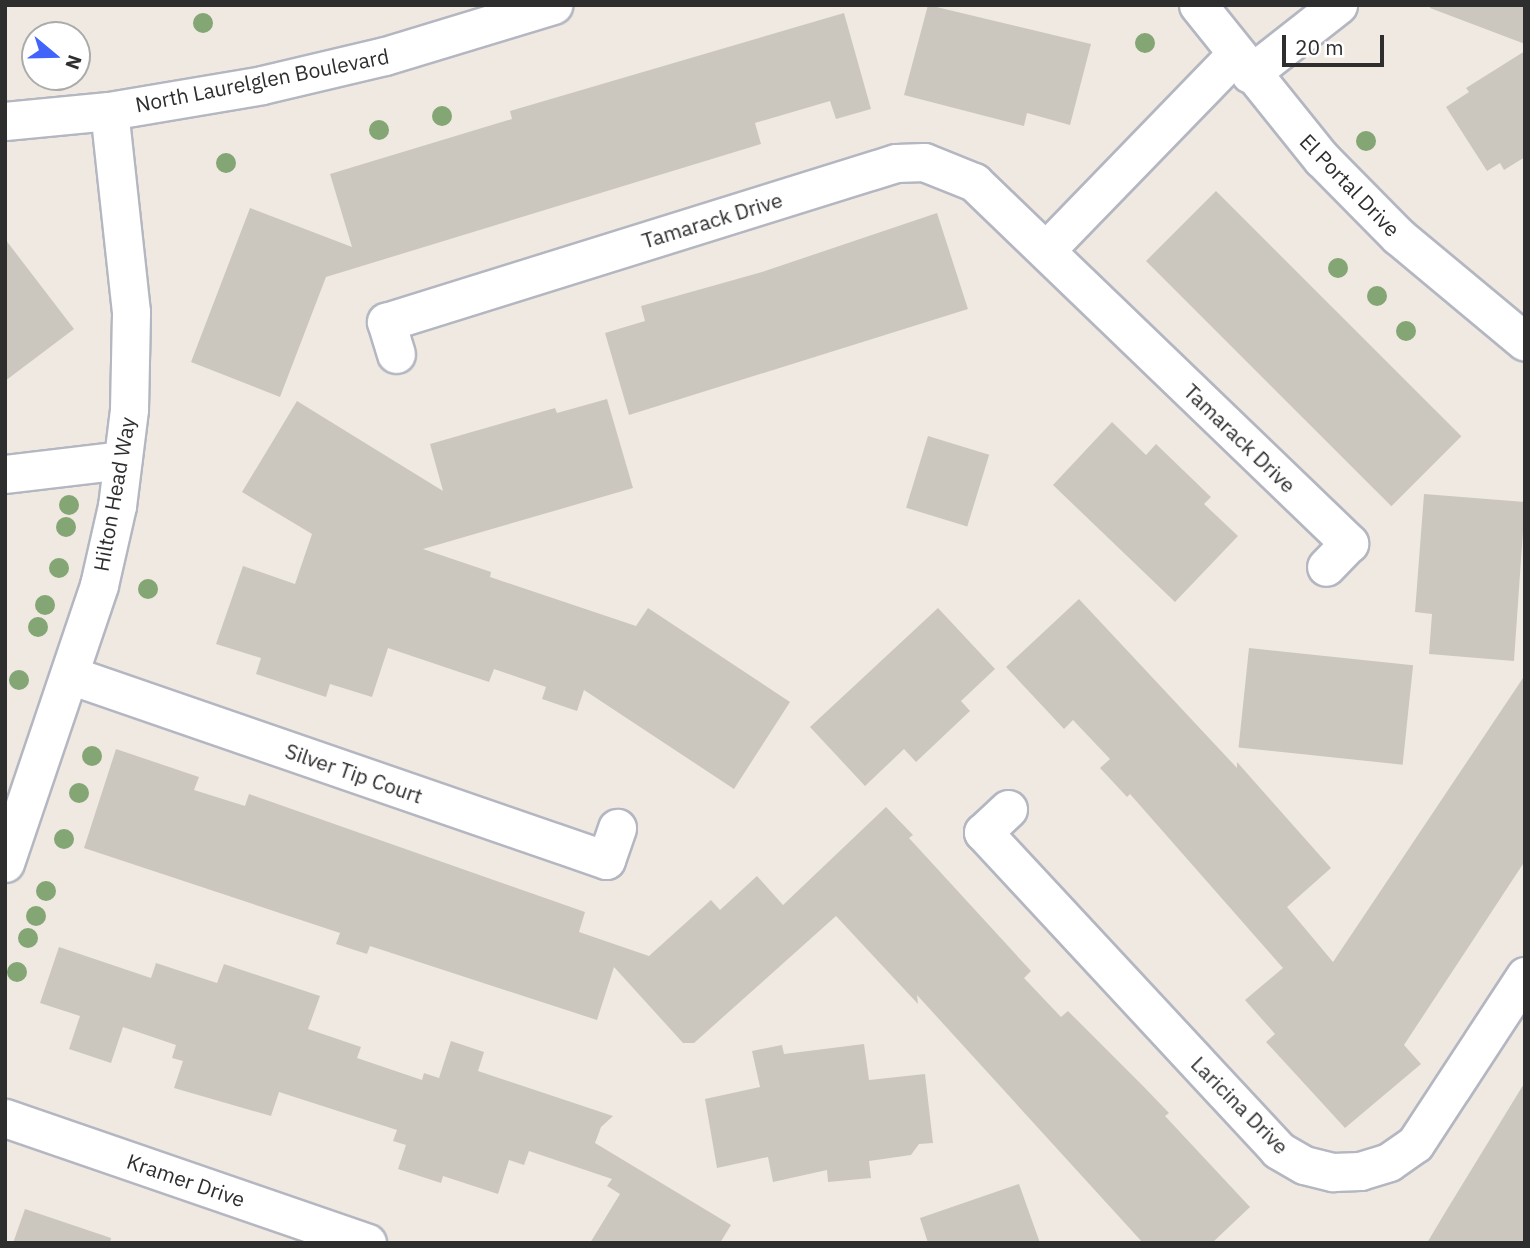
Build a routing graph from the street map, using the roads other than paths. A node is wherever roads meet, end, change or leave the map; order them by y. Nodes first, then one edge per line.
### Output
1 (553, 5) edge
2 (1198, 5) edge
3 (1338, 5) edge
4 (1242, 65) junction
5 (109, 111) junction
6 (5, 121) edge
7 (1046, 250) junction
8 (1525, 342) edge
9 (396, 354) dead end
10 (122, 460) junction
11 (5, 474) edge
12 (1326, 567) dead end
13 (70, 675) junction
14 (1008, 809) dead end
15 (617, 828) dead end
16 (6, 858) edge
17 (1525, 976) edge
18 (5, 1118) edge
19 (367, 1243) edge

1 - 5 street, North Laurelglen Boulevard
2 - 4 street, El Portal Drive
3 - 4 street
4 - 7 street
4 - 8 street, El Portal Drive
5 - 6 street, North Laurelglen Boulevard
5 - 10 street, Hilton Head Way
7 - 9 street, Tamarack Drive
7 - 12 street, Tamarack Drive
10 - 11 street
10 - 13 street, Hilton Head Way
13 - 15 street, Silver Tip Court
13 - 16 street, Hilton Head Way
14 - 17 street, Laricina Drive
18 - 19 street, Kramer Drive

